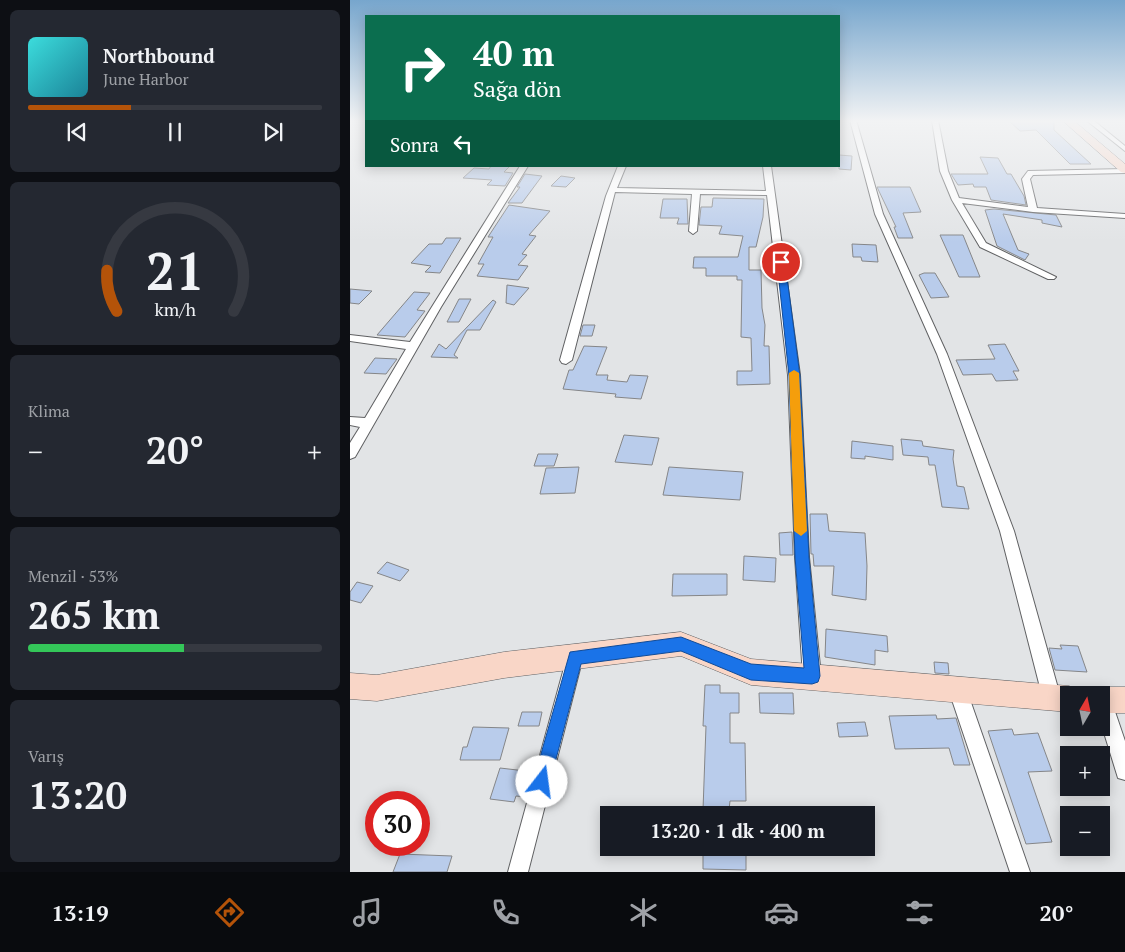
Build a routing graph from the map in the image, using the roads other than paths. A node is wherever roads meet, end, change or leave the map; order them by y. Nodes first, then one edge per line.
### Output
1 (864, 161) edge
2 (942, 161) edge
3 (1114, 161) edge
4 (523, 167) edge
5 (622, 167) edge
6 (768, 167) edge
7 (1125, 170) edge
8 (614, 190) junction
9 (696, 192) junction
10 (771, 193) junction
11 (956, 200) junction
12 (1034, 210) junction
13 (1125, 216) edge
14 (693, 230) dead end
15 (1051, 278) dead end
16 (350, 338) edge
17 (412, 346) junction
18 (566, 360) dead end
19 (350, 421) edge
20 (368, 423) junction
21 (350, 454) edge
22 (575, 657) junction
23 (812, 676) junction
24 (350, 686) edge
25 (958, 691) junction
26 (1060, 699) edge
27 (1110, 700) edge
28 (1125, 771) edge
29 (518, 872) edge
30 (1020, 872) edge

1 - 26 street
2 - 11 street
3 - 7 street
4 - 17 street
5 - 8 street
6 - 10 street
7 - 12 street
8 - 9 street
8 - 18 street
9 - 10 street
9 - 14 street
10 - 23 street
11 - 12 street
11 - 15 street
12 - 13 street
16 - 17 street
17 - 20 street
19 - 20 street
20 - 21 street
22 - 23 street
22 - 24 street
22 - 29 street
23 - 25 street
25 - 26 street
25 - 30 street
27 - 28 street

